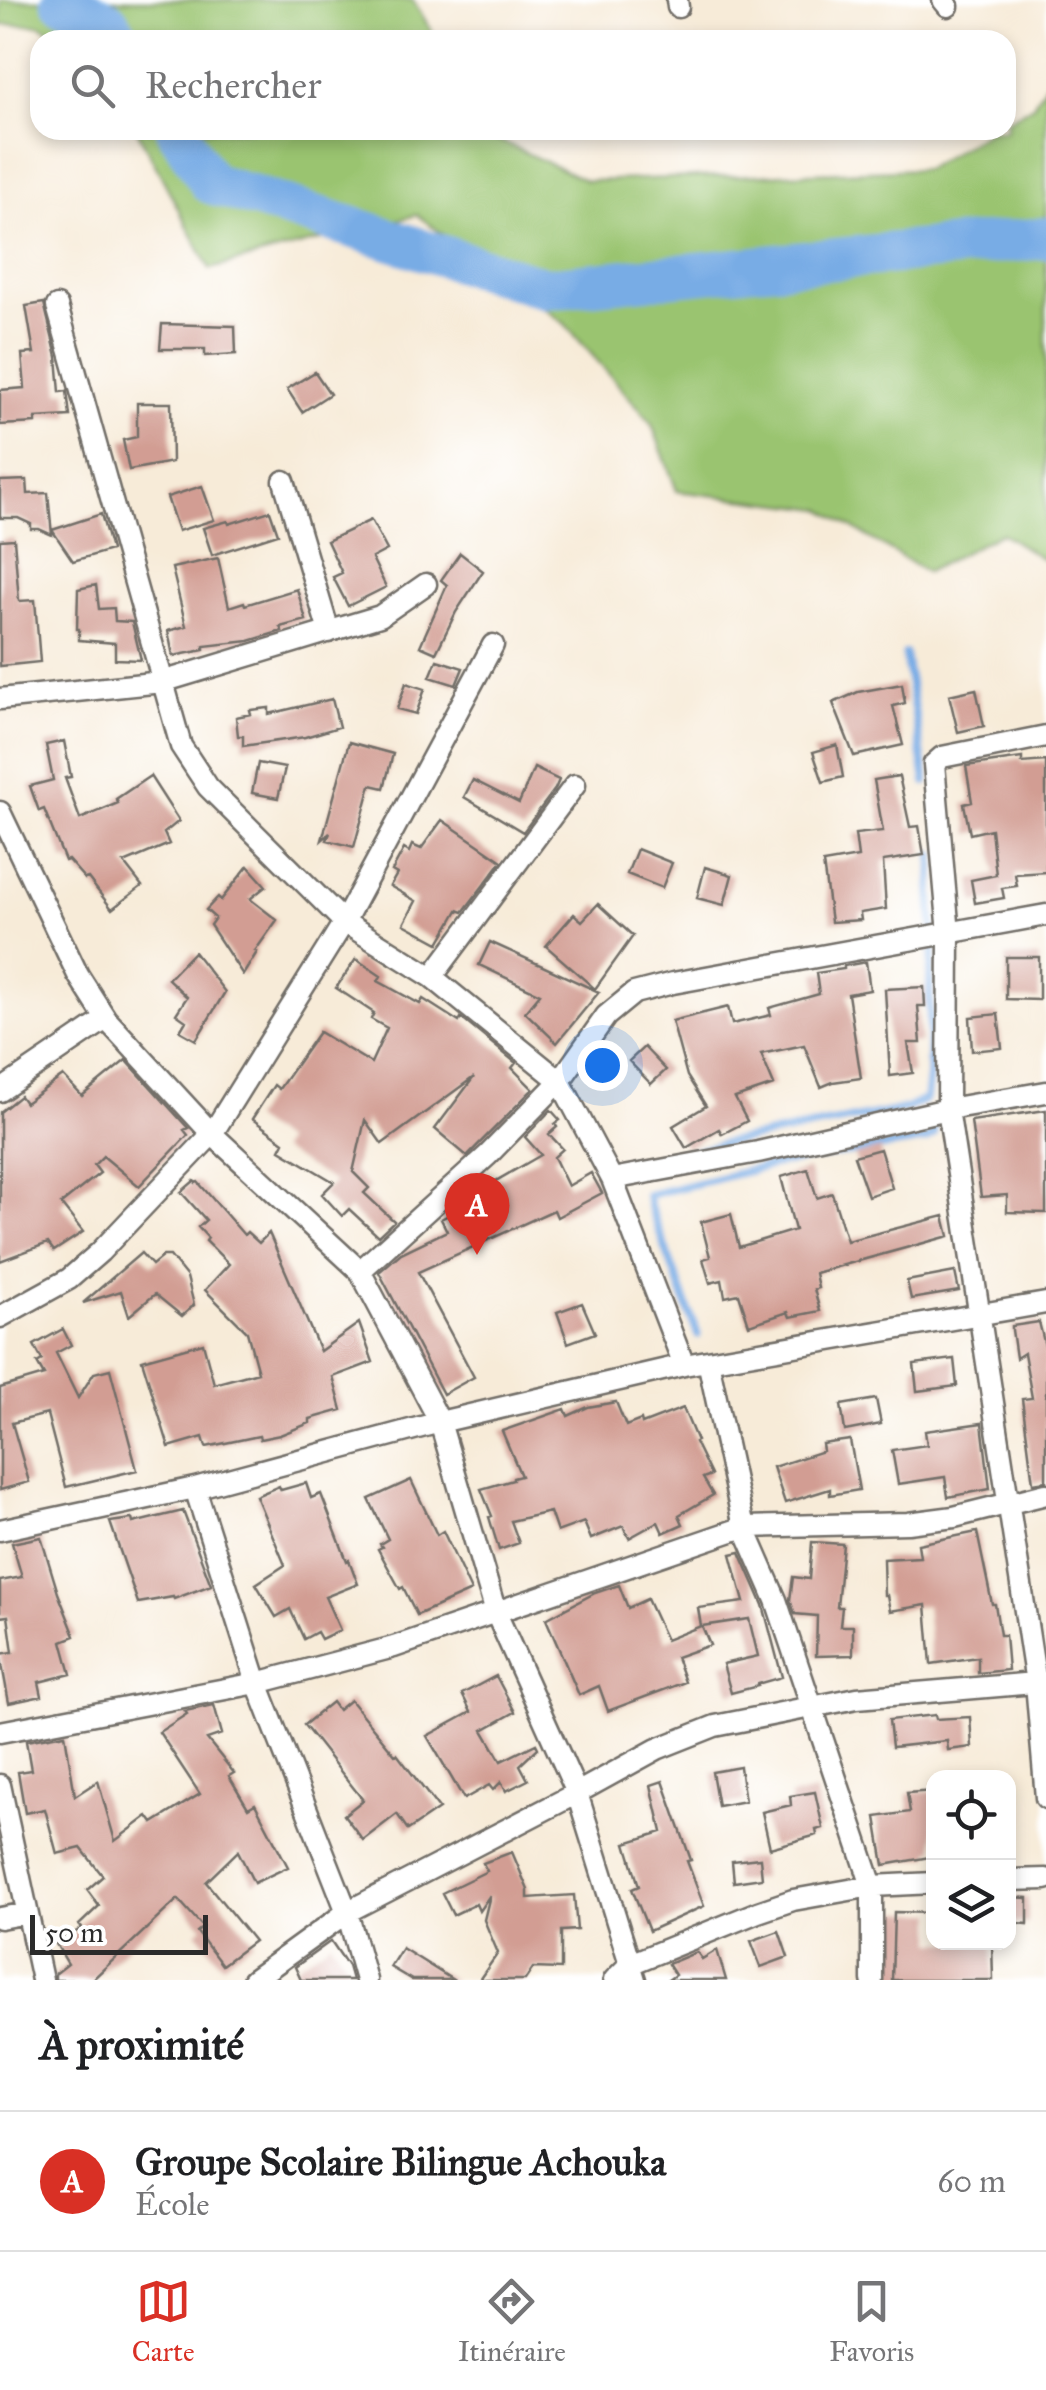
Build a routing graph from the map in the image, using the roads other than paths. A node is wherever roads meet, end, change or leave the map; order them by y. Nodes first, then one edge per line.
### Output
1 (56, 306) dead end
2 (284, 481) dead end
3 (426, 584) dead end
4 (329, 632) junction
5 (493, 645) dead end
6 (162, 682) junction
7 (0, 698) edge
8 (1046, 736) edge
9 (575, 785) dead end
10 (0, 812) edge
11 (1046, 915) edge
12 (344, 922) junction
13 (949, 934) junction
14 (432, 977) junction
15 (106, 1019) junction
16 (560, 1081) junction
17 (0, 1091) edge
18 (1046, 1092) edge
19 (948, 1109) junction
20 (212, 1134) junction
21 (612, 1179) junction
22 (360, 1271) junction
23 (1046, 1303) edge
24 (978, 1316) junction
25 (0, 1317) edge
26 (708, 1362) junction
27 (684, 1365) junction
28 (440, 1422) junction
29 (195, 1488) junction
30 (1046, 1494) edge
31 (1008, 1505) junction
32 (744, 1527) junction
33 (0, 1530) edge
34 (496, 1613) junction
35 (1041, 1682) edge
36 (257, 1683) junction
37 (812, 1705) junction
38 (0, 1732) edge
39 (0, 1786) edge
40 (577, 1793) junction
41 (1046, 1798) edge
42 (1046, 1878) edge
43 (1016, 1880) edge
44 (926, 1884) edge
45 (872, 1886) junction
46 (347, 1912) junction
47 (27, 1914) junction
48 (0, 1918) edge
49 (626, 1975) edge
50 (42, 1980) edge
51 (253, 1980) edge
52 (366, 1980) edge
53 (872, 1980) edge

1 - 6 street
2 - 4 street
3 - 4 street
4 - 6 street
5 - 12 street
6 - 7 street
6 - 12 street
8 - 13 street
9 - 14 street
10 - 15 street
11 - 13 street
12 - 14 street
12 - 20 street
13 - 16 street
13 - 19 street
14 - 16 street
15 - 17 street
15 - 20 street
16 - 21 street
16 - 22 street
18 - 19 street
19 - 21 street
19 - 24 street
20 - 22 street
20 - 25 street
21 - 27 street
22 - 28 street
23 - 24 street
24 - 26 street
24 - 31 street
26 - 27 street
26 - 32 street
27 - 28 street
28 - 29 street
28 - 34 street
29 - 33 street
29 - 36 street
30 - 31 street
31 - 32 street
31 - 35 street
32 - 34 street
32 - 37 street
34 - 36 street
34 - 40 street
35 - 37 street
35 - 41 street
36 - 38 street
36 - 46 street
37 - 40 street
37 - 45 street
39 - 47 street
40 - 46 street
40 - 49 street
42 - 43 street
44 - 45 street
45 - 49 street
45 - 53 street
46 - 51 street
46 - 52 street
47 - 48 street
47 - 50 street

